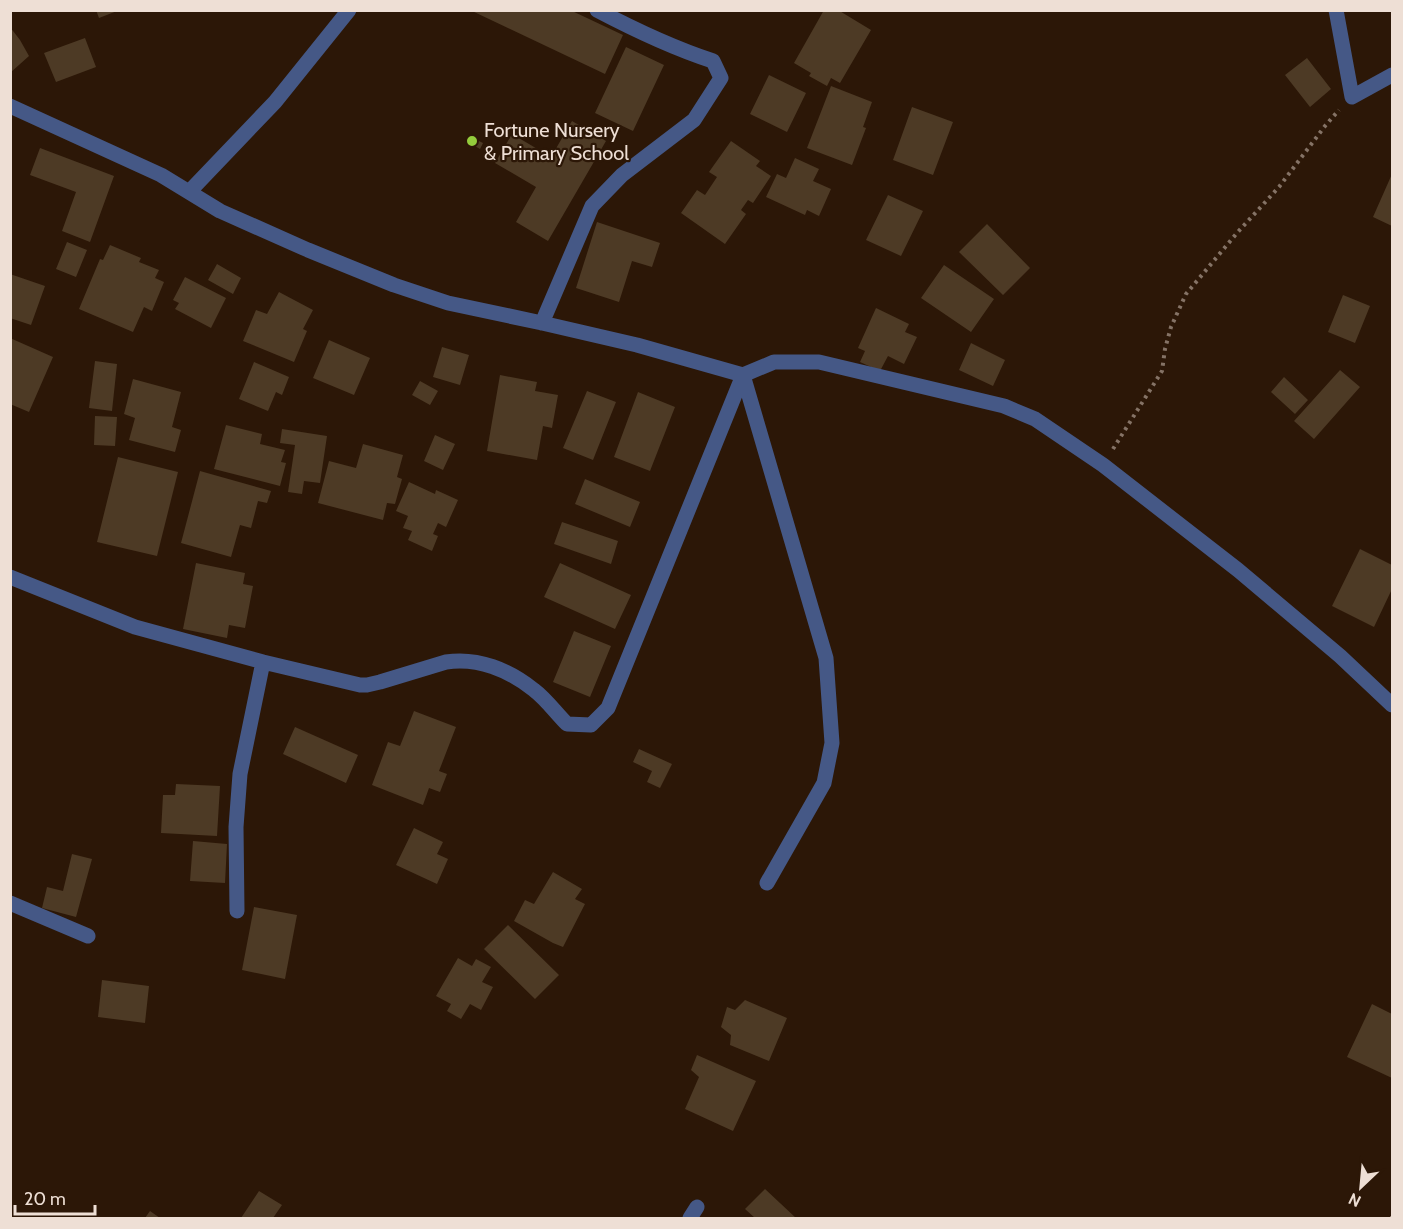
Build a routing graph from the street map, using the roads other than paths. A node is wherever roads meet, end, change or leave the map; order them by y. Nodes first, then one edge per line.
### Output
1 (349, 10) edge
2 (597, 10) edge
3 (1336, 10) edge
4 (1392, 75) edge
5 (10, 106) edge
6 (189, 192) junction
7 (542, 323) junction
8 (743, 375) junction
9 (10, 577) edge
10 (264, 662) junction
11 (1392, 705) edge
12 (767, 883) dead end
13 (10, 903) edge
14 (237, 911) dead end
15 (88, 936) dead end

1 - 6 street
2 - 7 street
3 - 4 street
5 - 6 street
6 - 7 street
7 - 8 street
8 - 10 street
8 - 11 street
8 - 12 street
9 - 10 street
10 - 14 street
13 - 15 street

